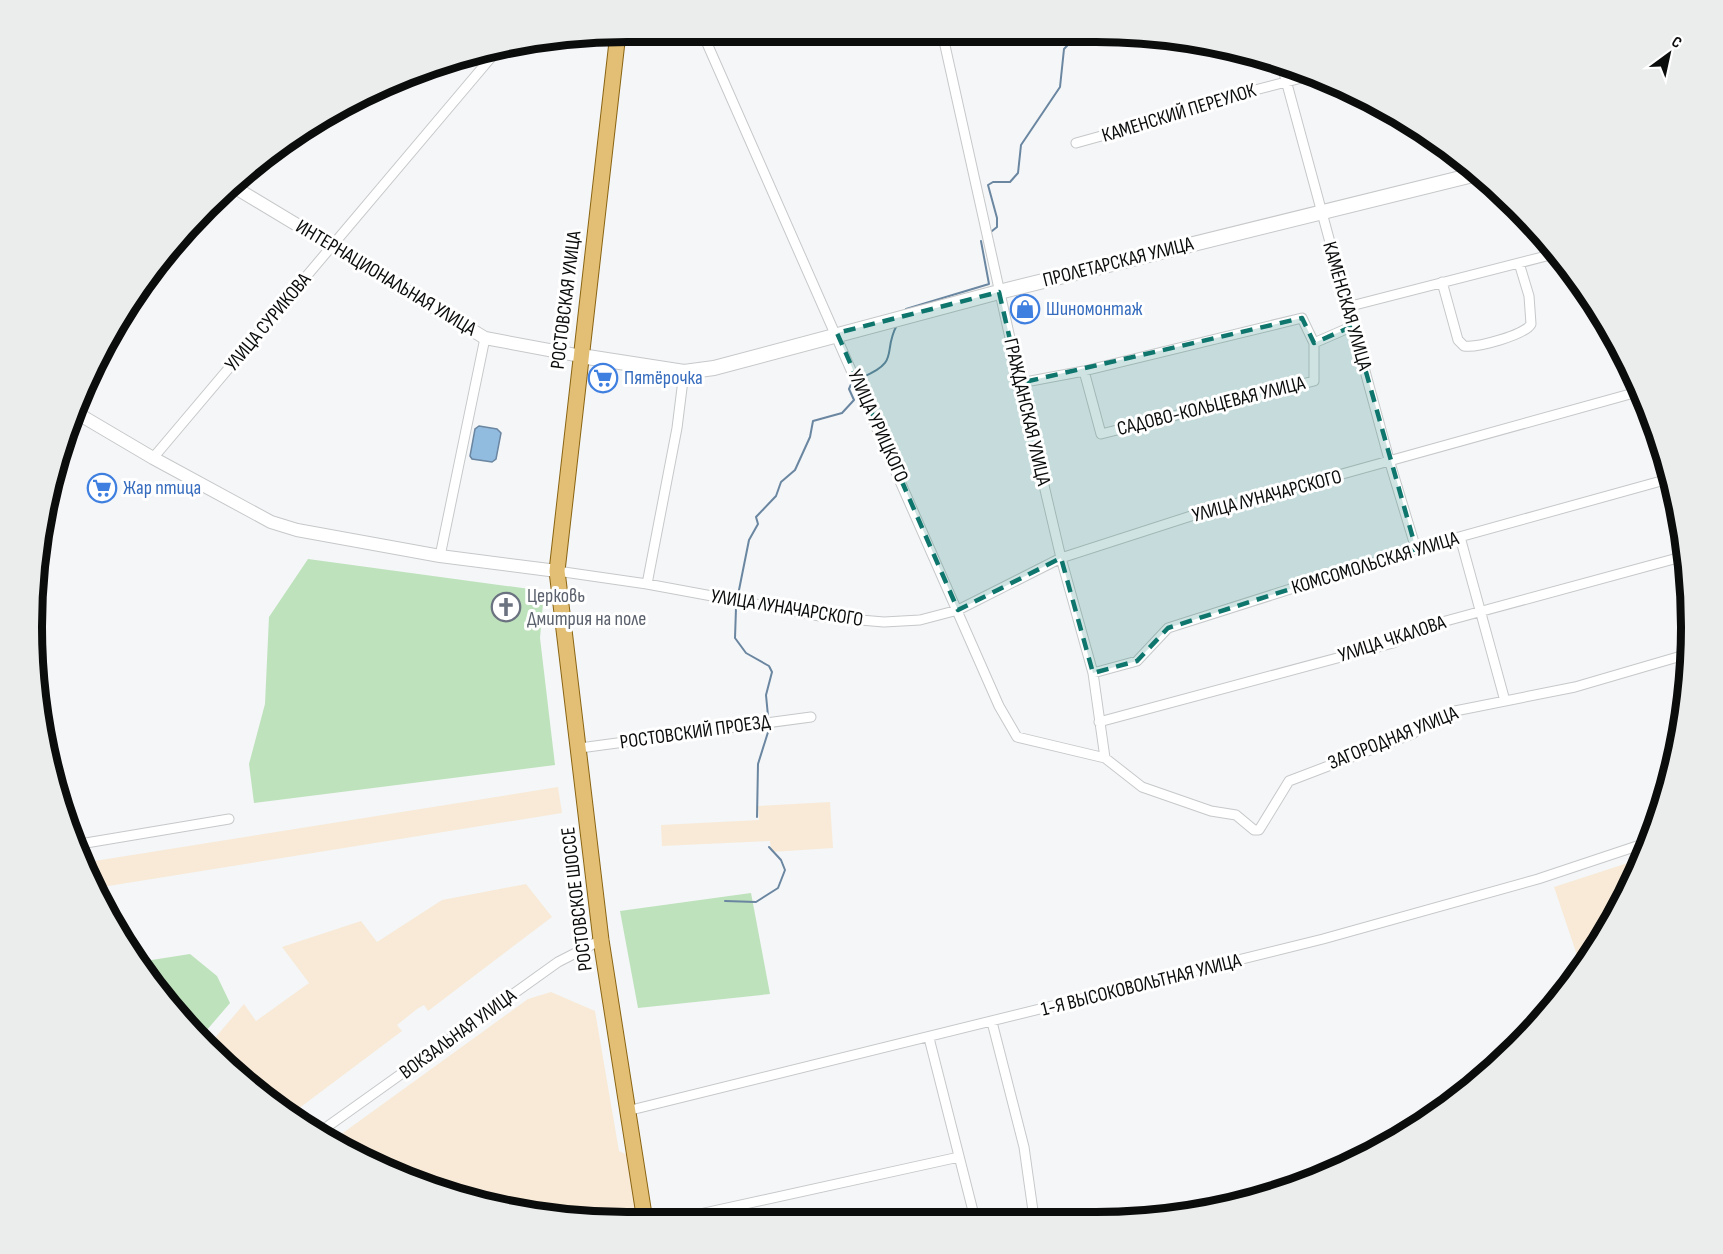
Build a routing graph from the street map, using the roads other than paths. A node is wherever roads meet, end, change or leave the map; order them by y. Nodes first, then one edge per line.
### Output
1 (617, 42) edge
2 (706, 42) edge
3 (944, 42) edge
4 (490, 59) edge
5 (1284, 73) edge
6 (1301, 80) edge
7 (1287, 84) junction
8 (1076, 143) dead end
9 (1468, 176) edge
10 (238, 190) edge
11 (1320, 212) junction
12 (333, 245) junction
13 (1548, 256) edge
14 (1519, 263) junction
15 (1442, 282) junction
16 (999, 292) junction
17 (1347, 307) junction
18 (1353, 326) junction
19 (837, 333) junction
20 (485, 338) junction
21 (1314, 343) junction
22 (580, 356) junction
23 (1084, 371) junction
24 (684, 372) junction
25 (1020, 383) junction
26 (1632, 394) edge
27 (82, 415) edge
28 (153, 458) junction
29 (1390, 463) junction
30 (1662, 481) edge
31 (1460, 537) junction
32 (1416, 549) junction
33 (440, 556) junction
34 (1677, 557) edge
35 (1061, 558) junction
36 (557, 571) junction
37 (647, 584) junction
38 (958, 610) junction
39 (1480, 611) junction
40 (1680, 656) edge
41 (1093, 673) junction
42 (1505, 701) junction
43 (811, 717) dead end
44 (1099, 722) junction
45 (580, 748) junction
46 (1105, 758) junction
47 (229, 819) dead end
48 (84, 843) edge
49 (1638, 846) edge
50 (601, 940) junction
51 (992, 1022) junction
52 (929, 1038) junction
53 (627, 1111) junction
54 (325, 1128) edge
55 (959, 1157) junction
56 (644, 1212) edge
57 (709, 1212) edge
58 (973, 1212) edge
59 (1033, 1212) edge

1 - 22 main road, РОСТОВСКАЯ УЛИЦА
2 - 19 street, УЛИЦА УРИЦКОГО
3 - 16 street, ГРАЖДАНСКАЯ УЛИЦА
4 - 12 street, УЛИЦА СУРИКОВА
5 - 7 street, КАМЕНСКАЯ УЛИЦА
6 - 7 street, КАМЕНСКИЙ ПЕРЕУЛОК
7 - 8 street, КАМЕНСКИЙ ПЕРЕУЛОК
7 - 11 street, КАМЕНСКАЯ УЛИЦА
9 - 11 main road, ПРОЛЕТАРСКАЯ УЛИЦА
10 - 12 street, ИНТЕРНАЦИОНАЛЬНАЯ УЛИЦА
11 - 16 main road, ПРОЛЕТАРСКАЯ УЛИЦА
11 - 17 street, КАМЕНСКАЯ УЛИЦА
12 - 20 street, ИНТЕРНАЦИОНАЛЬНАЯ УЛИЦА
12 - 28 street, УЛИЦА СУРИКОВА
13 - 14 street
14 - 15 street
14 - 15 street
15 - 17 street
16 - 19 main road, ПРОЛЕТАРСКАЯ УЛИЦА
16 - 25 street, ГРАЖДАНСКАЯ УЛИЦА
17 - 18 street, КАМЕНСКАЯ УЛИЦА
18 - 21 street
18 - 29 street, КАМЕНСКАЯ УЛИЦА
19 - 24 main road, ПРОЛЕТАРСКАЯ УЛИЦА
19 - 38 street, УЛИЦА УРИЦКОГО
20 - 22 street, ИНТЕРНАЦИОНАЛЬНАЯ УЛИЦА
20 - 33 street
21 - 23 street
21 - 23 street, САДОВО-КОЛЬЦЕВАЯ УЛИЦА
22 - 24 main road, ПРОЛЕТАРСКАЯ УЛИЦА
22 - 36 main road, РОСТОВСКАЯ УЛИЦА
23 - 25 street
24 - 37 street
25 - 35 street, ГРАЖДАНСКАЯ УЛИЦА
26 - 29 street, УЛИЦА ЛУНАЧАРСКОГО
27 - 28 street, УЛИЦА ЛУНАЧАРСКОГО
28 - 33 street, УЛИЦА ЛУНАЧАРСКОГО
29 - 32 street, КАМЕНСКАЯ УЛИЦА
29 - 35 street, УЛИЦА ЛУНАЧАРСКОГО
30 - 31 street, КОМСОМОЛЬСКАЯ УЛИЦА
31 - 32 street, КОМСОМОЛЬСКАЯ УЛИЦА
31 - 39 street
32 - 41 street, КОМСОМОЛЬСКАЯ УЛИЦА
33 - 36 street, УЛИЦА ЛУНАЧАРСКОГО
34 - 39 street, УЛИЦА ЧКАЛОВА
35 - 38 street, УЛИЦА ЛУНАЧАРСКОГО
35 - 41 street, ГРАЖДАНСКАЯ УЛИЦА
36 - 37 street, УЛИЦА ЛУНАЧАРСКОГО
36 - 45 main road, РОСТОВСКОЕ ШОССЕ
37 - 38 street, УЛИЦА ЛУНАЧАРСКОГО
38 - 46 street, УЛИЦА УРИЦКОГО
39 - 42 street
39 - 44 street, УЛИЦА ЧКАЛОВА
40 - 42 street, ЗАГОРОДНАЯ УЛИЦА
41 - 44 street, ГРАЖДАНСКАЯ УЛИЦА
42 - 46 street, ЗАГОРОДНАЯ УЛИЦА
43 - 45 street, РОСТОВСКИЙ ПРОЕЗД
44 - 46 street, ГРАЖДАНСКАЯ УЛИЦА
45 - 50 main road, РОСТОВСКОЕ ШОССЕ
47 - 48 street
49 - 51 street, 1-Я ВЫСОКОВОЛЬТНАЯ УЛИЦА
50 - 53 main road, РОСТОВСКОЕ ШОССЕ
50 - 54 street, ВОКЗАЛЬНАЯ УЛИЦА
51 - 52 street, 1-Я ВЫСОКОВОЛЬТНАЯ УЛИЦА
51 - 59 street
52 - 53 street, 1-Я ВЫСОКОВОЛЬТНАЯ УЛИЦА
52 - 55 street
53 - 56 main road, РОСТОВСКОЕ ШОССЕ
55 - 57 street
55 - 58 street

